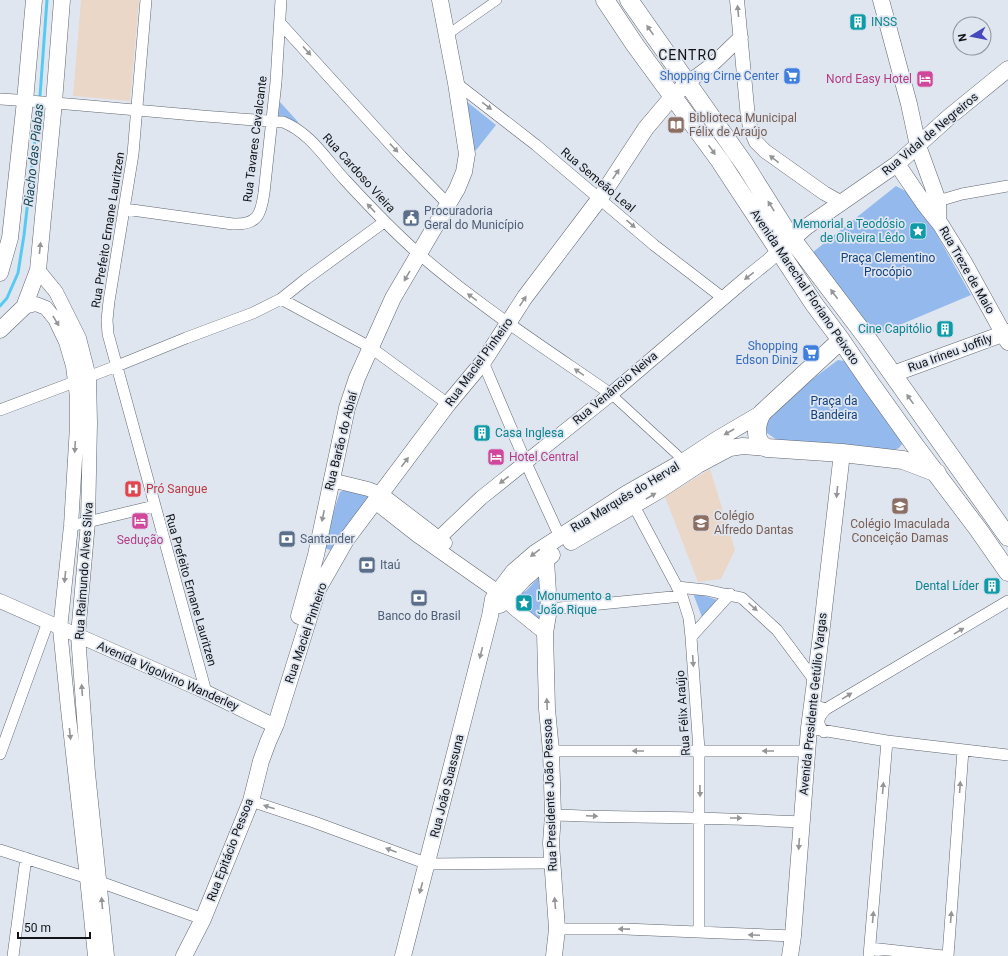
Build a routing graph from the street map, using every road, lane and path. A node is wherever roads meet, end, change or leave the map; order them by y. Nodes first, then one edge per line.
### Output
1 (34, 0) edge
2 (62, 0) edge
3 (146, 0) edge
4 (281, 0) edge
5 (440, 0) edge
6 (497, 0) edge
7 (605, 0) edge
8 (629, 0) edge
9 (737, 0) edge
10 (881, 0) edge
11 (280, 23) junction
12 (447, 35) junction
13 (741, 37) junction
14 (1008, 69) edge
15 (456, 83) junction
16 (687, 84) junction
17 (673, 96) junction
18 (0, 99) edge
19 (25, 101) junction
20 (54, 102) junction
21 (137, 111) junction
22 (272, 122) junction
23 (918, 146) junction
24 (898, 164) junction
25 (1008, 186) edge
26 (600, 198) junction
27 (938, 201) junction
28 (842, 202) junction
29 (448, 204) junction
30 (125, 209) junction
31 (938, 220) junction
32 (384, 222) junction
33 (792, 239) junction
34 (779, 251) junction
35 (419, 254) junction
36 (38, 270) junction
37 (0, 273) edge
38 (723, 298) junction
39 (281, 300) junction
40 (24, 306) junction
41 (508, 323) junction
42 (0, 330) edge
43 (1006, 336) edge
44 (842, 340) junction
45 (370, 347) junction
46 (483, 362) junction
47 (117, 366) junction
48 (893, 374) junction
49 (89, 376) junction
50 (75, 382) junction
51 (611, 394) junction
52 (448, 404) junction
53 (0, 410) edge
54 (762, 413) junction
55 (933, 431) junction
56 (916, 447) junction
57 (766, 448) junction
58 (842, 453) junction
59 (903, 460) junction
60 (684, 461) junction
61 (526, 463) junction
62 (937, 473) junction
63 (331, 480) junction
64 (378, 498) junction
65 (154, 506) junction
66 (634, 506) junction
67 (88, 522) junction
68 (71, 526) junction
69 (560, 537) junction
70 (1008, 537) edge
71 (439, 538) junction
72 (316, 556) junction
73 (546, 560) junction
74 (333, 564) junction
75 (1008, 572) edge
76 (478, 578) junction
77 (680, 591) junction
78 (730, 594) junction
79 (502, 595) junction
80 (0, 601) edge
81 (1008, 601) edge
82 (549, 609) junction
83 (54, 625) junction
84 (545, 633) junction
85 (78, 635) junction
86 (691, 637) junction
87 (814, 681) junction
88 (206, 692) junction
89 (819, 707) junction
90 (83, 708) junction
91 (68, 709) junction
92 (272, 723) junction
93 (809, 728) junction
94 (824, 732) junction
95 (3, 739) edge
96 (887, 741) junction
97 (699, 750) junction
98 (963, 750) junction
99 (551, 751) junction
100 (807, 751) junction
101 (0, 754) edge
102 (1008, 755) edge
103 (81, 773) junction
104 (251, 801) junction
105 (553, 815) junction
106 (700, 818) junction
107 (800, 822) junction
108 (0, 850) edge
109 (26, 858) junction
110 (428, 864) junction
111 (552, 864) junction
112 (94, 880) junction
113 (203, 919) junction
114 (558, 929) junction
115 (699, 932) junction
116 (793, 936) junction
117 (870, 952) edge
118 (13, 956) edge
119 (95, 956) edge
120 (107, 956) edge
121 (184, 956) edge
122 (403, 956) edge
123 (554, 956) edge
124 (790, 956) edge
125 (943, 956) edge
126 (948, 956) edge

1 - 19 main road
2 - 20 main road
3 - 21 street, Rua Prefeito Ernane Lauritzen
4 - 11 street, Rua Tavares Cavalcante
5 - 12 main road, Rua Barão do Abiaí
6 - 12 street
7 - 17 main road, Avenida Marechal Floriano Peixoto
16 -> 8 main road, Avenida Marechal Floriano Peixoto
13 -> 9 street
10 - 23 main road, Rua Treze de Maio
11 - 22 street, Rua Tavares Cavalcante
11 -> 29 street
12 - 15 main road, Rua Barão do Abiaí
13 - 16 street, Rua Maciel Pinheiro
28 -> 13 street
14 - 23 main road, Rua Vidal de Negreiros
15 -> 26 street, Rua Semeão Leal
15 - 29 main road, Rua Barão do Abiaí
16 - 17 main road, Rua Maciel Pinheiro
33 -> 16 main road, Avenida Marechal Floriano Peixoto
26 -> 17 main road, Rua Maciel Pinheiro
17 -> 34 main road, Avenida Marechal Floriano Peixoto
18 - 19 street, Rua Cardoso Vieira
19 - 20 street, Rua Cardoso Vieira
19 - 37 main road
20 - 21 street, Rua Cardoso Vieira
36 -> 20 main road
21 - 22 street, Rua Cardoso Vieira
21 - 30 street, Rua Prefeito Ernane Lauritzen
22 - 30 street, Rua Tavares Cavalcante
32 -> 22 street, Rua Cardoso Vieira
23 - 24 main road, Rua Vidal de Negreiros
23 - 27 main road, Rua Treze de Maio
24 - 28 main road, Rua Vidal de Negreiros
24 - 31 main road, Rua Treze de Maio
25 - 27 street
26 -> 38 street, Rua Semeão Leal
41 -> 26 main road, Rua Maciel Pinheiro
27 - 31 main road, Rua Treze de Maio
28 - 33 main road, Rua Vidal de Negreiros
29 - 35 main road, Rua Barão do Abiaí
30 - 47 street, Rua Prefeito Ernane Lauritzen
31 - 43 main road, Rua Treze de Maio
32 - 35 street, Rua Cardoso Vieira
32 - 39 street
33 - 34 main road, Rua Venâncio Neiva
48 -> 33 main road, Avenida Marechal Floriano Peixoto
34 -> 38 street, Rua Venâncio Neiva
34 - 44 main road, Avenida Marechal Floriano Peixoto
41 -> 35 street, Rua Cardoso Vieira
35 -> 45 main road, Rua Barão do Abiaí
36 - 40 main road
36 - 49 street, Rua Raimundo Alves Silva
38 - 51 street, Rua Venâncio Neiva
39 - 45 street
39 - 47 street
40 - 42 main road
40 -> 50 street, Rua Raimundo Alves Silva
41 - 46 main road, Rua Maciel Pinheiro
51 -> 41 street, Rua Cardoso Vieira
43 - 48 main road, Rua Irineu Joffily
44 - 54 main road
44 - 56 main road, Avenida Marechal Floriano Peixoto
45 - 52 street
45 - 63 main road, Rua Barão do Abiaí
46 - 52 main road, Rua Maciel Pinheiro
46 - 61 street
47 - 49 street
47 - 65 street, Rua Prefeito Ernane Lauritzen
55 -> 48 main road, Avenida Marechal Floriano Peixoto
49 - 50 street
49 - 67 street, Rua Raimundo Alves Silva
50 - 53 street
50 -> 68 street, Rua Raimundo Alves Silva
51 - 60 street, Rua Cardoso Vieira
51 - 61 street, Rua Venâncio Neiva
64 -> 52 main road, Rua Maciel Pinheiro
54 - 57 main road
54 -> 60 main road, Rua Marquês do Herval
55 - 56 main road
55 - 70 main road, Avenida Marechal Floriano Peixoto
56 - 59 main road
56 - 62 main road, Avenida Marechal Floriano Peixoto
57 - 58 main road
66 -> 57 main road, Rua Marquês do Herval
58 - 59 main road
58 -> 87 main road, Avenida Presidente Getúlio Vargas
59 - 62 main road
60 - 69 main road, Rua Marquês do Herval
61 - 69 street
61 -> 71 street, Rua Venâncio Neiva
62 - 75 main road, Avenida Marechal Floriano Peixoto
63 - 64 street
63 -> 72 main road, Rua Barão do Abiaí
64 - 71 street
64 - 74 main road, Rua Maciel Pinheiro
64 - 76 street
65 - 67 street
65 - 88 street, Rua Prefeito Ernane Lauritzen
66 - 73 main road, Rua Marquês do Herval
66 - 77 street, Rua Félix Araújo
67 - 68 street
67 - 85 street, Rua Raimundo Alves Silva
68 -> 83 street, Rua Raimundo Alves Silva
69 -> 79 main road, Rua Marquês do Herval
71 - 76 street
72 - 74 street
72 - 92 main road, Rua Barão do Abiaí
73 - 79 main road, Rua Marquês do Herval
73 - 82 main road, Rua Presidente João Pessoa
74 - 92 main road, Rua Maciel Pinheiro
76 - 79 street
77 - 78 street
77 - 82 street
77 - 86 street, Rua Félix Araújo
78 - 86 street
78 -> 87 street
79 - 84 street
79 -> 110 main road, Rua João Suassuna
80 - 83 street, Avenida Vigolvino Wanderley
89 -> 81 street
82 - 84 main road, Rua Presidente João Pessoa
83 - 85 street, Avenida Vigolvino Wanderley
83 - 91 street, Rua Raimundo Alves Silva
83 - 95 street
99 -> 84 main road, Rua Presidente João Pessoa
85 - 88 street, Avenida Vigolvino Wanderley
90 -> 85 street, Rua Raimundo Alves Silva
86 -> 97 street, Rua Félix Araújo
87 - 89 main road, Avenida Presidente Getúlio Vargas
88 - 92 street, Avenida Vigolvino Wanderley
89 - 93 main road, Avenida Presidente Getúlio Vargas
89 - 94 street
90 - 91 street
90 - 103 street, Rua Raimundo Alves Silva
91 -> 103 street, Rua Raimundo Alves Silva
92 - 104 main road, Rua Epitácio Pessoa
93 - 94 street
93 - 100 main road, Avenida Presidente Getúlio Vargas
94 - 96 street
95 - 101 street
96 - 98 street
117 -> 96 street
97 -> 99 street
100 -> 97 street
97 -> 106 street, Rua Félix Araújo
98 - 102 street
126 -> 98 street
99 - 105 main road, Rua Presidente João Pessoa
100 - 107 main road, Avenida Presidente Getúlio Vargas
103 - 112 street, Rua Raimundo Alves Silva
110 -> 104 street
104 - 113 main road, Rua Epitácio Pessoa
105 -> 106 street
105 - 111 main road, Rua Presidente João Pessoa
106 -> 107 street
106 - 115 street, Rua Félix Araújo
107 -> 116 main road, Avenida Presidente Getúlio Vargas
108 - 109 street
109 - 112 street
109 - 118 street
110 - 111 street
110 -> 122 main road, Rua João Suassuna
114 -> 111 main road, Rua Presidente João Pessoa
112 - 113 street
112 - 119 street, Rua Raimundo Alves Silva
120 -> 112 street, Rua Raimundo Alves Silva
113 - 121 main road, Rua Epitácio Pessoa
115 -> 114 street
114 - 123 main road, Rua Presidente João Pessoa
116 -> 115 street
116 - 124 main road, Avenida Presidente Getúlio Vargas
117 - 125 street

